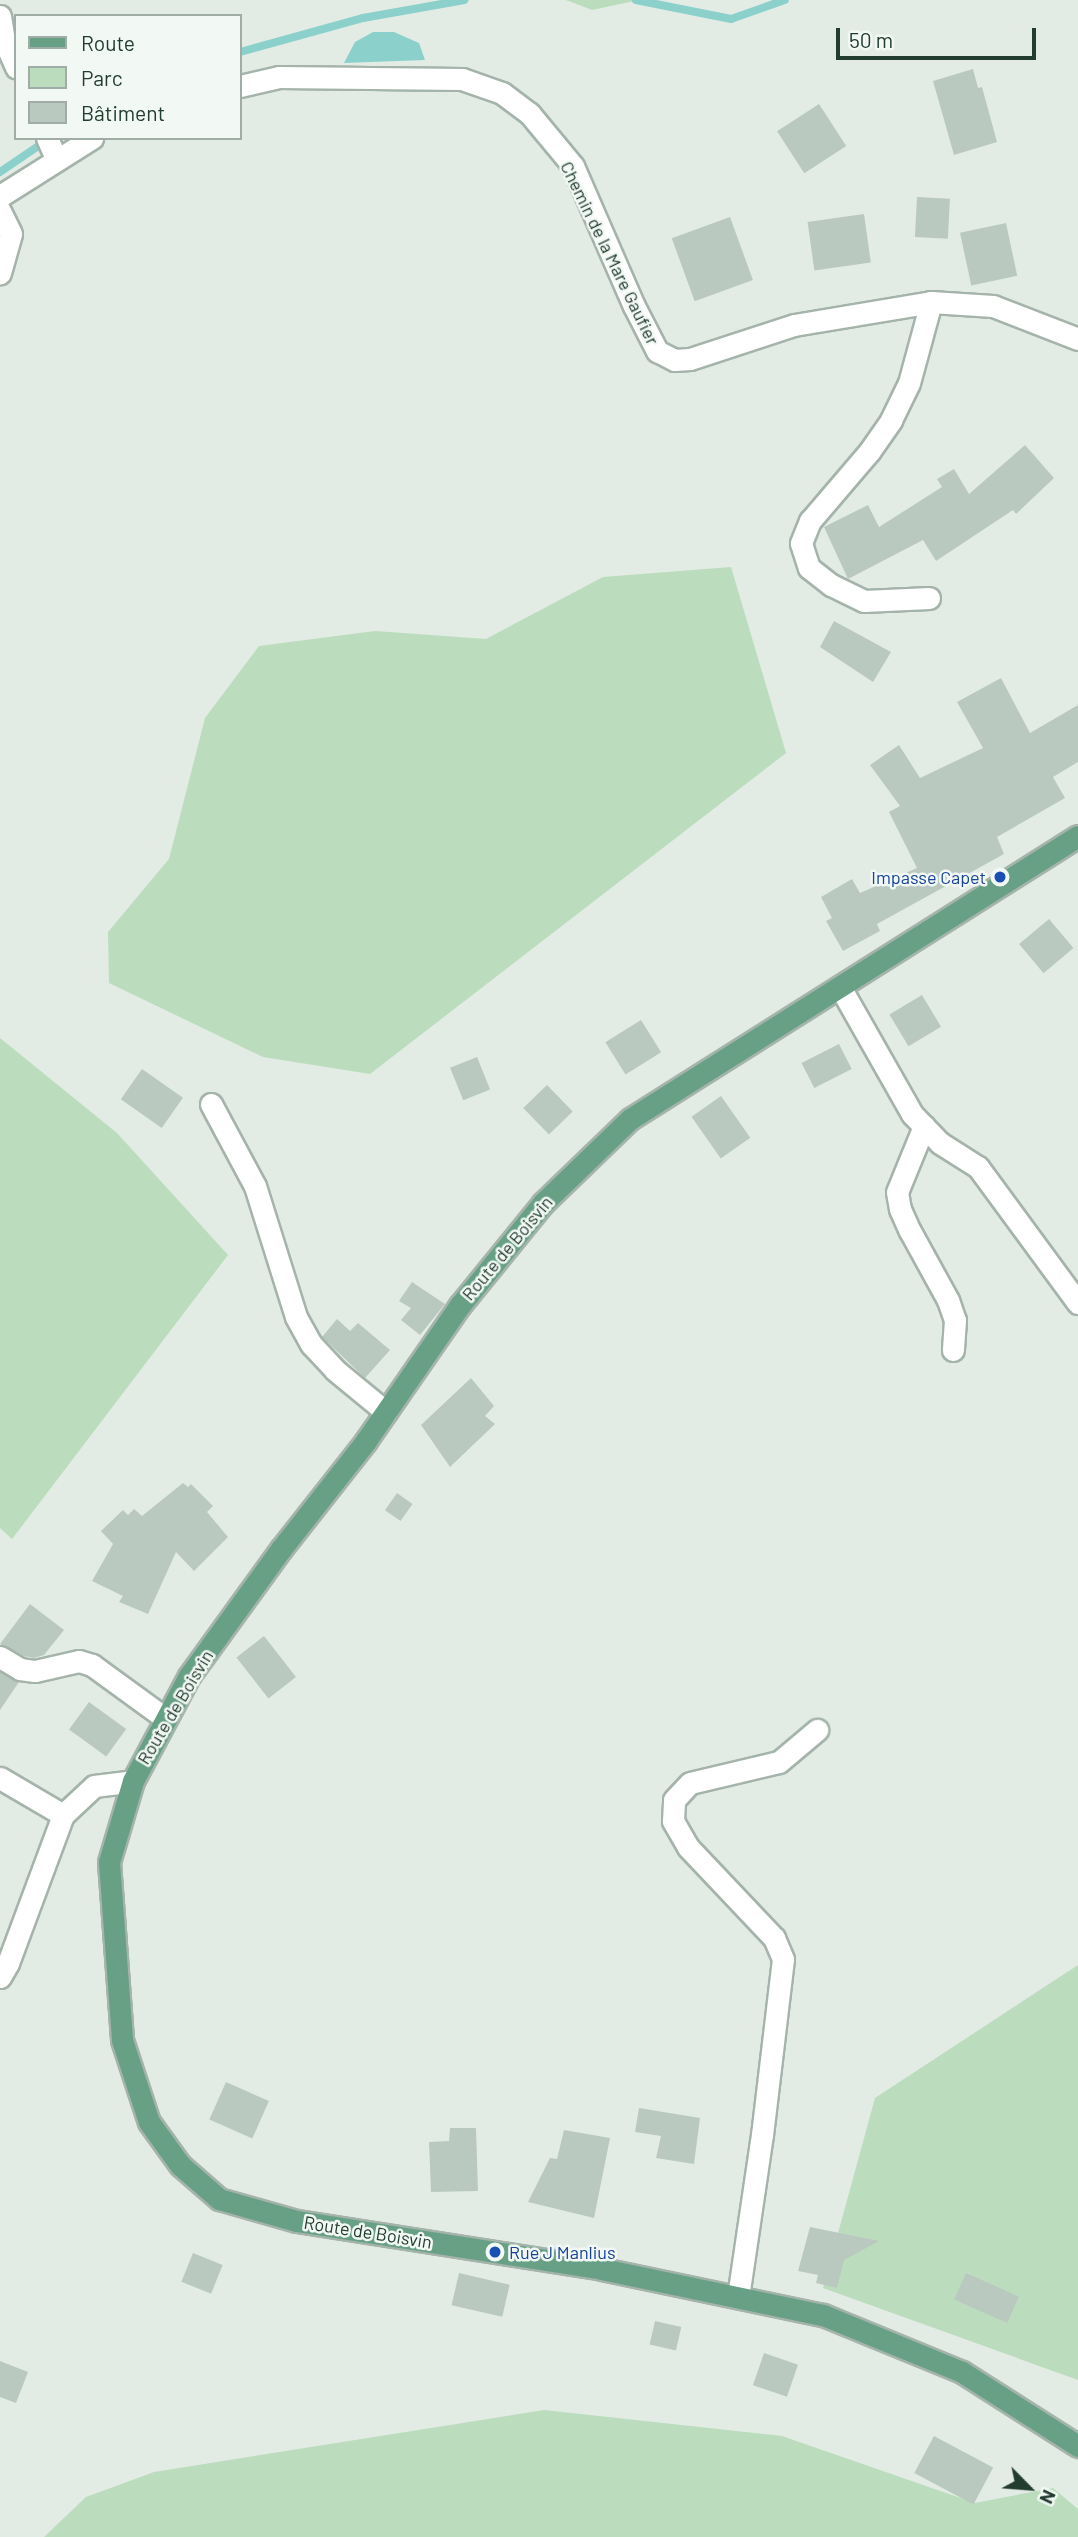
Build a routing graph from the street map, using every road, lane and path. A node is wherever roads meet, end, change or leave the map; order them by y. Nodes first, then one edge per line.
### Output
1 (0, 16) edge
2 (14, 62) edge
3 (242, 85) edge
4 (48, 140) edge
5 (90, 140) edge
6 (57, 160) junction
7 (0, 196) edge
8 (0, 211) edge
9 (0, 273) edge
10 (931, 302) junction
11 (1078, 339) edge
12 (929, 598) dead end
13 (1076, 841) edge
14 (840, 986) junction
15 (211, 1104) dead end
16 (924, 1126) junction
17 (1078, 1303) edge
18 (953, 1350) dead end
19 (386, 1412) junction
20 (0, 1657) edge
21 (165, 1717) junction
22 (817, 1730) dead end
23 (0, 1778) edge
24 (133, 1781) junction
25 (63, 1815) junction
26 (0, 1977) edge
27 (738, 2297) junction
28 (1078, 2446) edge

1 - 2 street
3 - 10 street, Chemin de la Mare Gaufier
4 - 6 street
5 - 6 street
6 - 7 street
8 - 9 street
10 - 11 street, Chemin de la Mare Gaufier
10 - 12 street
13 - 14 main road, Route de Boisvin
14 - 16 street
14 - 19 main road, Route de Boisvin
15 - 19 street
16 - 17 street
16 - 18 street
19 - 21 main road, Route de Boisvin
20 - 21 street
21 - 24 main road, Route de Boisvin
22 - 27 street
23 - 25 street
24 - 25 street
24 - 27 main road, Route de Boisvin
25 - 26 street
27 - 28 main road, Route de Boisvin

